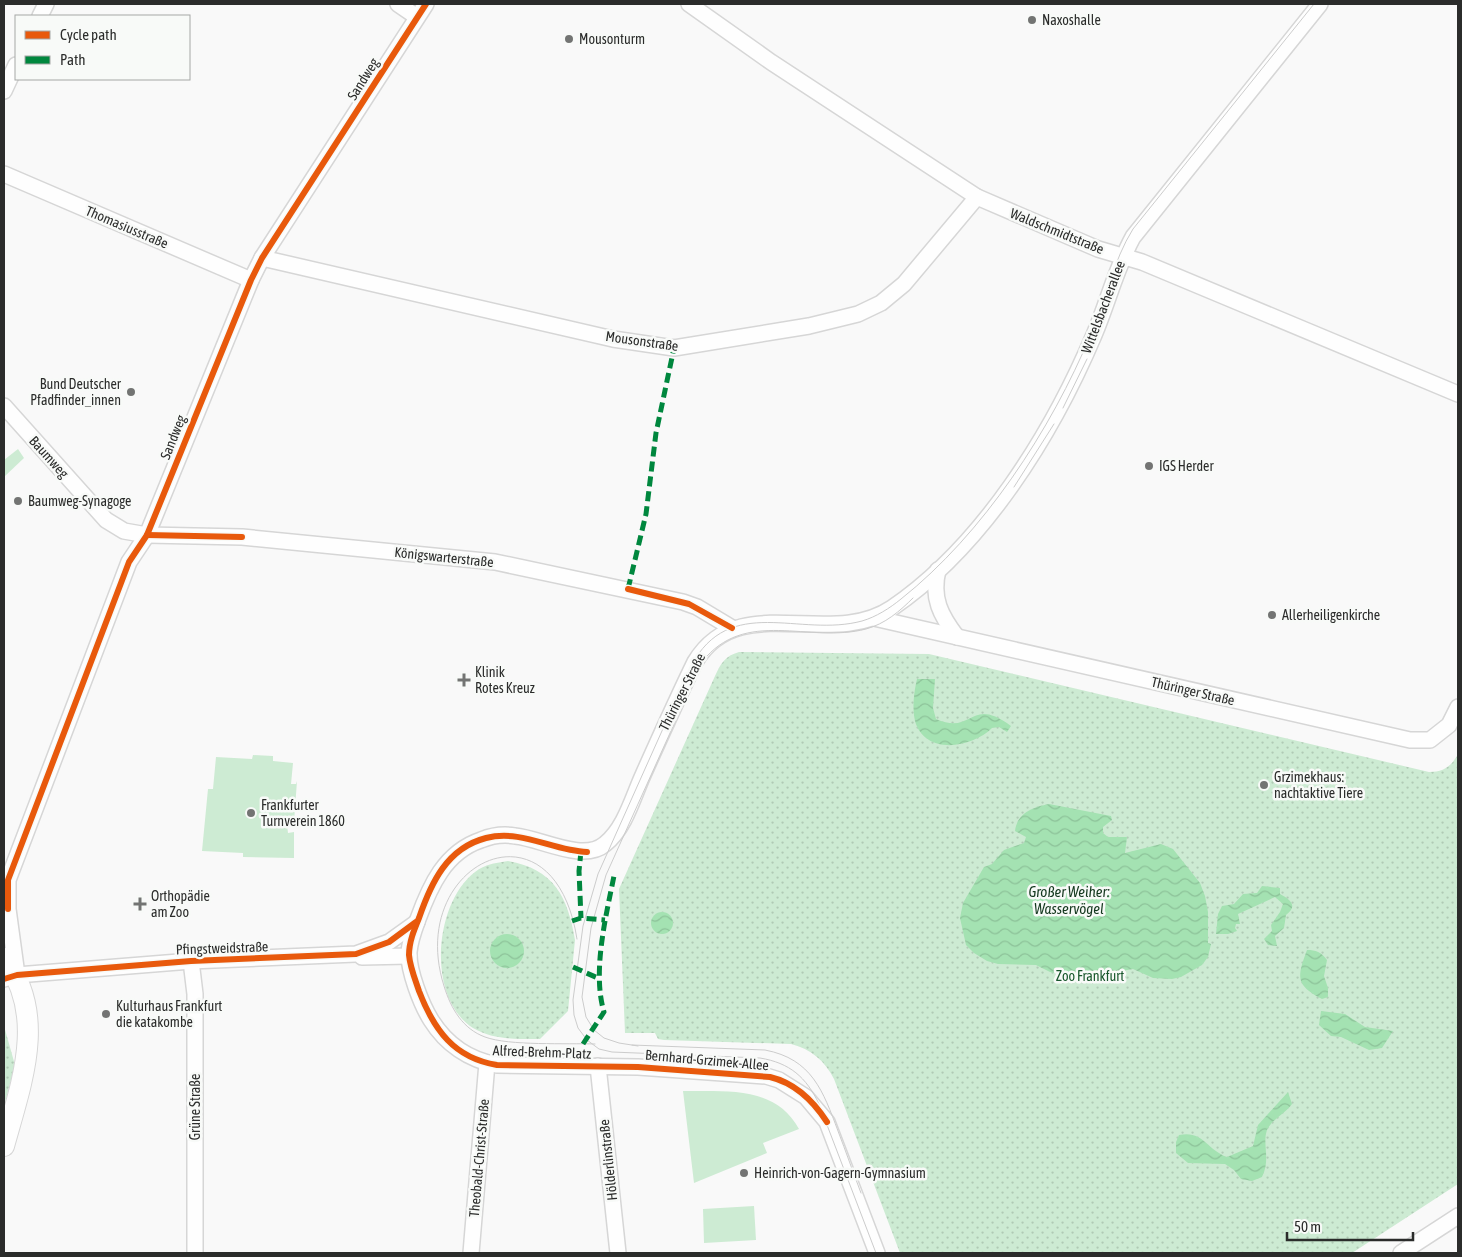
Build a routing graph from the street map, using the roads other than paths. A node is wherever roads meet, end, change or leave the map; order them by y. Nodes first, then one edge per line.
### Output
1 (398, 4) edge
2 (426, 4) edge
3 (689, 4) edge
4 (1315, 7) edge
5 (417, 17) junction
6 (15, 67) edge
7 (4, 90) edge
8 (4, 174) edge
9 (977, 197) junction
10 (1122, 256) junction
11 (262, 258) junction
12 (251, 280) junction
13 (1458, 394) edge
14 (4, 406) edge
15 (147, 535) junction
16 (938, 570) junction
17 (874, 618) junction
18 (732, 628) junction
19 (957, 637) junction
20 (1458, 707) edge
21 (587, 852) joint
22 (418, 920) junction
23 (331, 956) junction
24 (409, 956) junction
25 (4, 958) edge
26 (191, 961) junction
27 (10, 977) edge
28 (487, 1063) junction
29 (598, 1066) junction
30 (4, 1146) edge
31 (1458, 1216) edge
32 (196, 1253) edge
33 (471, 1253) edge
34 (618, 1253) edge
35 (877, 1253) edge
36 (1401, 1253) edge

1 - 5 street
2 - 5 street, Sandweg
3 - 9 street, Waldschmidtstraße
4 - 10 street, Wittelsbacherallee
5 - 11 street, Sandweg
6 - 7 street
8 - 12 street, Thomasiusstraße
9 - 10 street, Waldschmidtstraße
9 - 11 street, Mousonstraße
10 - 13 street, Waldschmidtstraße
10 - 16 street, Wittelsbacherallee
11 - 12 street, Sandweg
12 - 15 street, Sandweg
14 - 15 street, Baumweg
15 - 18 street, Königswarterstraße
15 - 27 street, Sandweg
16 - 17 street, Wittelsbacherallee
16 - 19 street
17 - 18 street, Thüringer Straße
17 - 19 street, Thüringer Straße
18 - 21 street, Thüringer Straße
19 - 20 street, Thüringer Straße
21 - 22 street, Alfred-Brehm-Platz
22 - 23 street, Pfingstweidstraße
22 - 24 street, Alfred-Brehm-Platz
23 - 24 street, Pfingstweidstraße
23 - 26 street, Pfingstweidstraße
24 - 28 street, Alfred-Brehm-Platz
25 - 27 main road
26 - 27 street, Pfingstweidstraße
26 - 32 street, Grüne Straße
27 - 30 main road
28 - 29 street, Alfred-Brehm-Platz
28 - 33 street, Theobald-Christ-Straße
29 - 34 street, Hölderlinstraße
29 - 35 street, Bernhard-Grzimek-Allee
31 - 36 street

